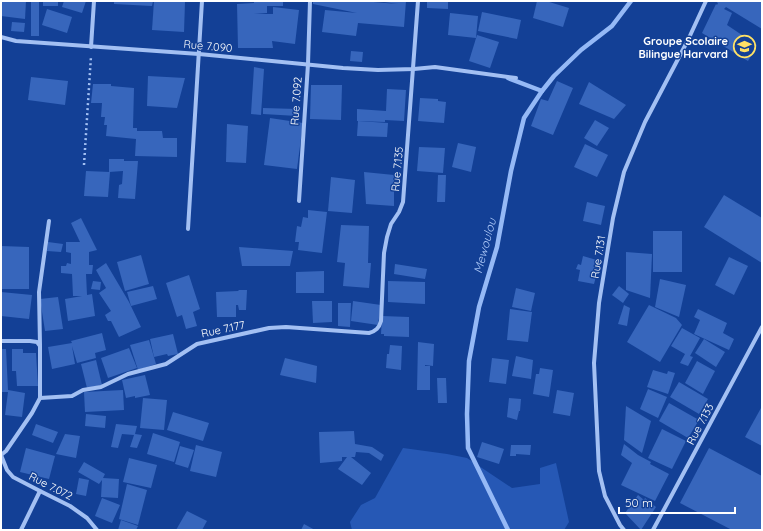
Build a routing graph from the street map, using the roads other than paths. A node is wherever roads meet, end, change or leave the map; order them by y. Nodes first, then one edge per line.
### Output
1 (94, 1) edge
2 (202, 1) edge
3 (310, 1) edge
4 (418, 1) edge
5 (706, 1) edge
6 (1, 37) edge
7 (91, 47) junction
8 (199, 54) junction
9 (308, 64) junction
10 (414, 69) junction
11 (516, 78) dead end
12 (299, 201) dead end
13 (49, 220) dead end
14 (188, 229) dead end
15 (762, 327) edge
16 (374, 332) joint
17 (1, 341) edge
18 (40, 346) junction
19 (40, 398) junction
20 (1, 455) edge
21 (40, 491) junction
22 (21, 530) edge
23 (97, 530) edge
24 (624, 530) edge
25 (653, 530) edge

1 - 7 street
2 - 8 street
3 - 9 street, Rue 7.092
4 - 10 street, Rue 7.135
5 - 24 street, Rue 7.131
6 - 7 street, Rue 7.090
7 - 8 street, Rue 7.090
8 - 9 street, Rue 7.090
8 - 14 street
9 - 10 street, Rue 7.090
9 - 12 street, Rue 7.092
10 - 11 street, Rue 7.090
10 - 16 street, Rue 7.135
13 - 18 street
15 - 25 street, Rue 7.133
16 - 19 street, Rue 7.177
17 - 18 street
18 - 19 street
19 - 20 street
20 - 21 street, Rue 7.072
21 - 22 street
21 - 23 street, Rue 7.072

